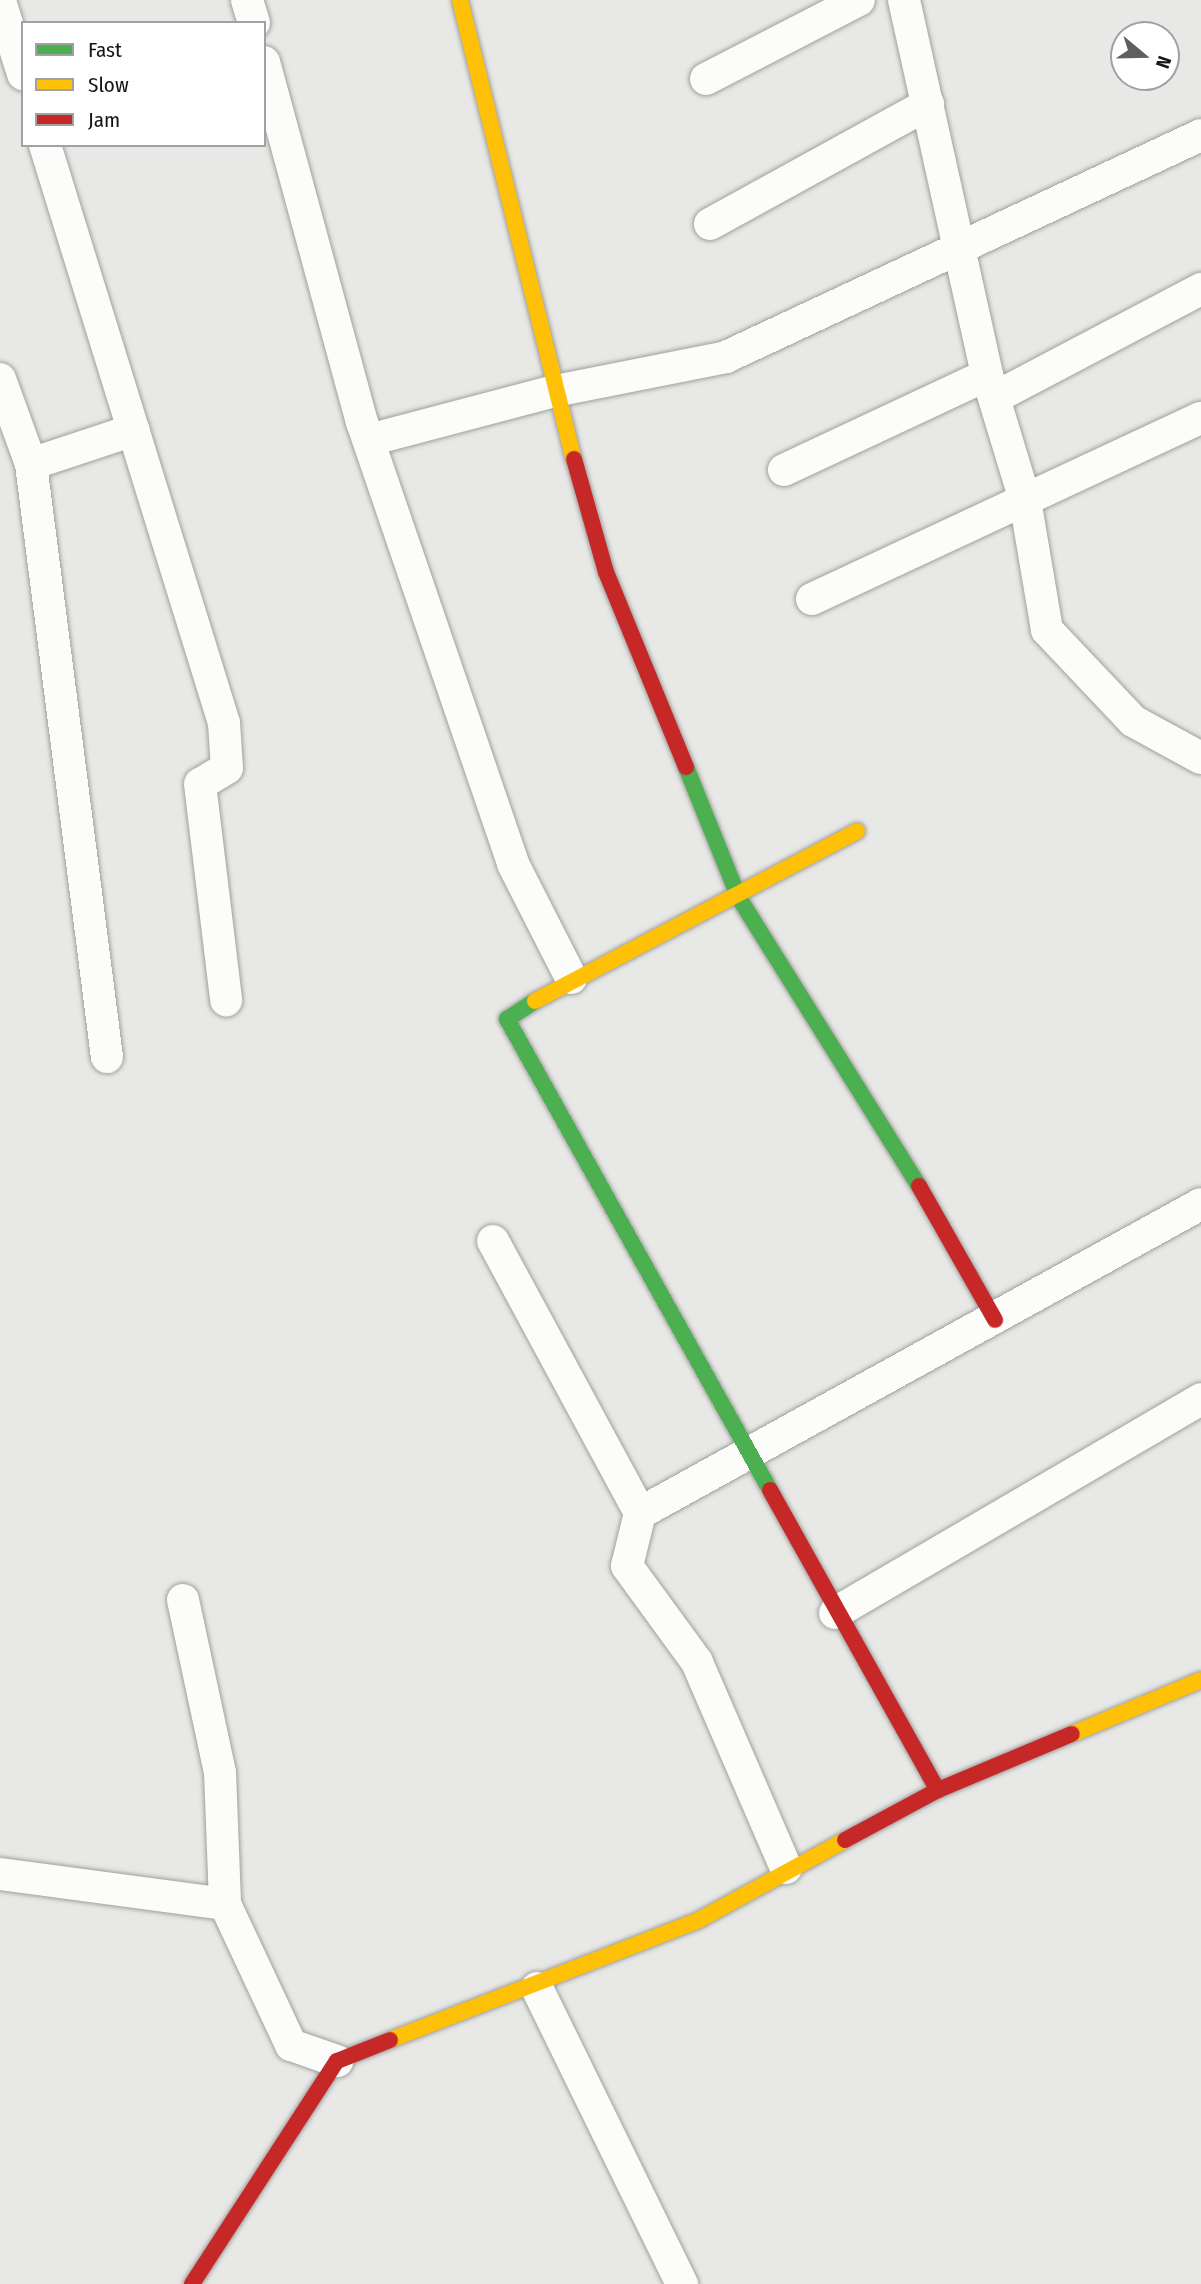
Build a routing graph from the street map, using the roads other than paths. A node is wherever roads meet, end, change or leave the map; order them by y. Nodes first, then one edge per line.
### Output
1 (247, 0) edge
2 (460, 0) edge
3 (859, 0) edge
4 (0, 2) edge
5 (912, 3) edge
6 (253, 21) edge
7 (21, 68) edge
8 (266, 69) edge
9 (706, 79) dead end
10 (928, 104) junction
11 (1201, 135) edge
12 (46, 147) edge
13 (710, 224) dead end
14 (961, 243) junction
15 (1201, 289) edge
16 (0, 379) edge
17 (992, 386) junction
18 (555, 391) junction
19 (1201, 418) edge
20 (135, 430) junction
21 (8, 433) edge
22 (369, 440) junction
23 (31, 464) junction
24 (784, 470) dead end
25 (1025, 500) junction
26 (812, 599) dead end
27 (1201, 758) edge
28 (857, 831) dead end
29 (739, 898) junction
30 (571, 978) junction
31 (226, 1000) dead end
32 (107, 1057) dead end
33 (1201, 1204) edge
34 (493, 1241) dead end
35 (995, 1320) junction
36 (1201, 1399) edge
37 (749, 1454) junction
38 (640, 1513) junction
39 (183, 1600) dead end
40 (835, 1613) junction
41 (1201, 1680) edge
42 (938, 1790) junction
43 (786, 1868) junction
44 (0, 1874) edge
45 (225, 1904) junction
46 (537, 1988) junction
47 (337, 2061) junction
48 (202, 2279) edge
49 (682, 2284) edge

1 - 6 street
2 - 18 street
3 - 9 street
4 - 7 street
5 - 10 street
8 - 22 street
10 - 13 street
10 - 14 street
11 - 14 street
12 - 20 street
14 - 17 street
14 - 18 street
15 - 17 street
16 - 21 street
17 - 24 street
17 - 25 street
18 - 22 street
18 - 29 street
19 - 25 street
20 - 23 street
20 - 31 street
21 - 23 street
22 - 30 street
23 - 32 street
25 - 26 street
25 - 27 street
28 - 29 street
29 - 30 street
29 - 35 street
30 - 37 street
33 - 35 street
34 - 38 street
35 - 37 street
36 - 40 street
37 - 38 street
37 - 40 street
38 - 43 street
39 - 45 street
40 - 42 street
41 - 42 street
42 - 43 street
43 - 46 street
44 - 45 street
45 - 47 street
46 - 47 street
46 - 49 street
47 - 48 street

